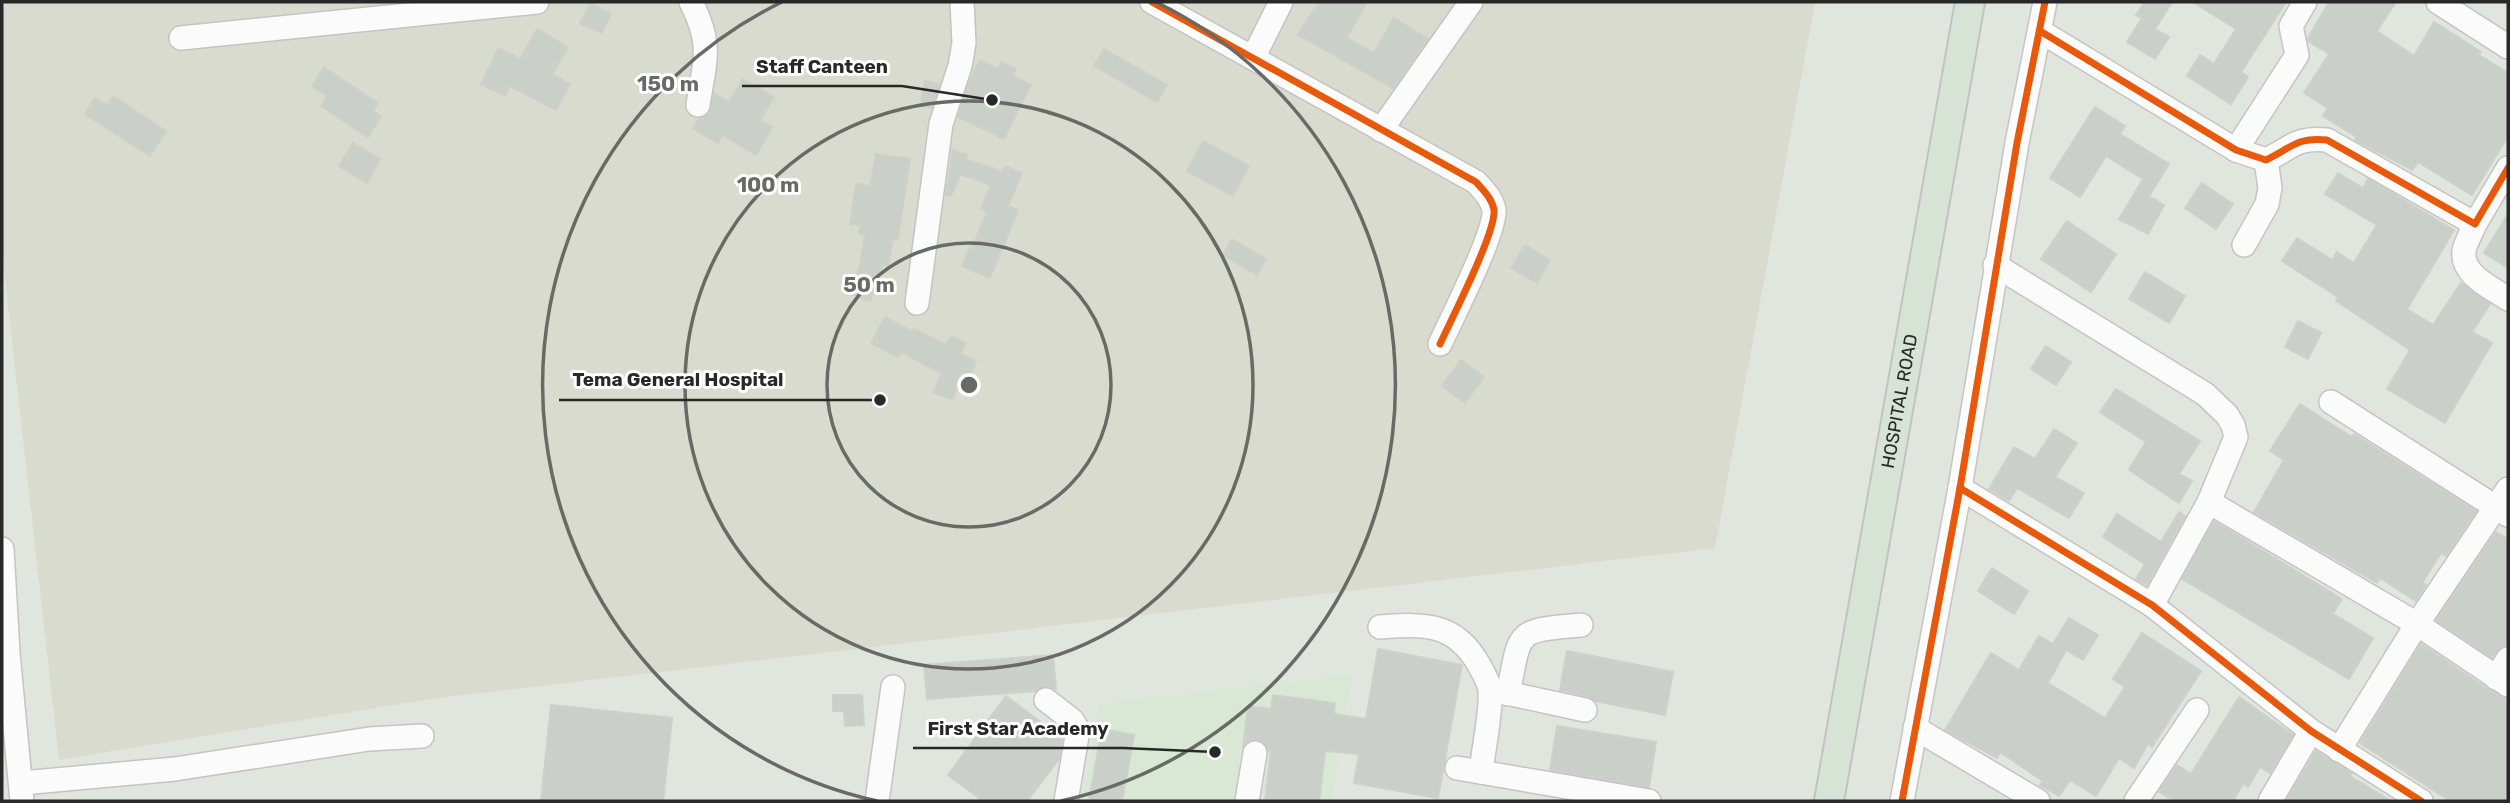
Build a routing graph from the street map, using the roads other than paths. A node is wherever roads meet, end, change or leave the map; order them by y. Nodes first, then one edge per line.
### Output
1 (537, 2) edge
2 (691, 2) edge
3 (962, 2) edge
4 (1152, 2) edge
5 (1281, 2) edge
6 (1471, 2) edge
7 (1970, 2) edge
8 (2045, 2) edge
9 (2305, 2) edge
10 (2438, 2) edge
11 (2040, 31) junction
12 (181, 38) dead end
13 (2508, 47) edge
14 (1253, 58) junction
15 (698, 105) dead end
16 (1381, 130) junction
17 (2236, 150) junction
18 (2266, 160) junction
19 (2508, 168) edge
20 (2475, 224) junction
21 (2244, 246) dead end
22 (1996, 265) junction
23 (2508, 299) edge
24 (917, 303) dead end
25 (1440, 344) dead end
26 (2331, 401) dead end
27 (1960, 488) junction
28 (2209, 502) junction
29 (2504, 504) edge
30 (2, 549) edge
31 (2152, 606) junction
32 (2417, 624) junction
33 (1581, 625) dead end
34 (1380, 627) dead end
35 (2504, 674) edge
36 (893, 687) dead end
37 (1499, 692) junction
38 (1046, 699) dead end
39 (1585, 710) dead end
40 (2197, 710) dead end
41 (1915, 728) junction
42 (2311, 731) junction
43 (422, 736) dead end
44 (2339, 750) junction
45 (1255, 753) dead end
46 (1457, 768) dead end
47 (1481, 772) junction
48 (22, 792) edge
49 (877, 801) edge
50 (1066, 801) edge
51 (1247, 801) edge
52 (1649, 801) edge
53 (1829, 801) edge
54 (1902, 801) edge
55 (2038, 801) edge
56 (2136, 801) edge
57 (2270, 801) edge
58 (2421, 801) edge

1 - 12 street
2 - 15 street
3 - 24 street
4 - 14 street
5 - 14 street
6 - 16 street
7 - 53 main road, HOSPITAL ROAD
8 - 11 street
9 - 17 street
10 - 13 street
11 - 17 street
11 - 22 street
14 - 16 street
16 - 25 street
17 - 18 street
18 - 20 street
18 - 21 street
19 - 20 street
20 - 23 street
22 - 27 street
22 - 28 street
26 - 29 street
27 - 31 street
27 - 41 street
28 - 31 street
28 - 32 street
29 - 32 street
30 - 48 street
31 - 42 street
32 - 35 street
32 - 44 street
33 - 37 street
34 - 37 street
36 - 49 street
37 - 39 street
37 - 47 street
38 - 50 street
40 - 56 street
41 - 54 street
41 - 55 street
42 - 44 street
42 - 57 street
43 - 48 street
44 - 58 street
45 - 51 street
46 - 47 street
47 - 52 street

